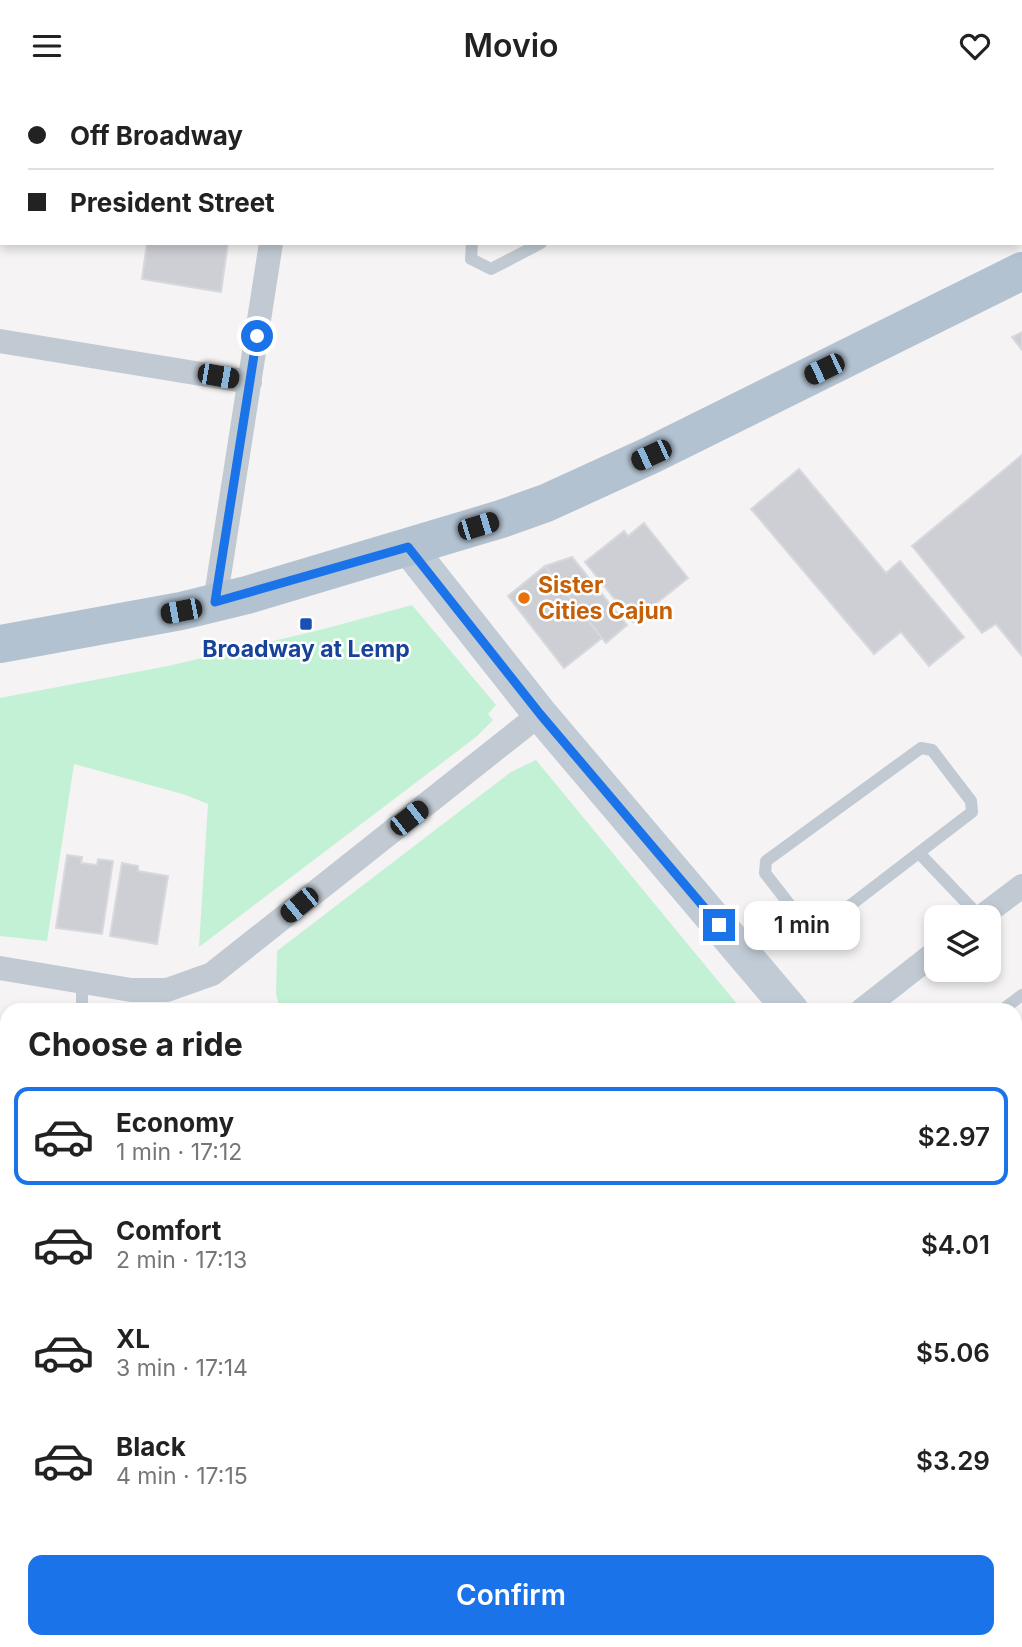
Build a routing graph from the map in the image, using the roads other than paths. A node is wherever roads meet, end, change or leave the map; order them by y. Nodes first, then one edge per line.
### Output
1 (271, 245) edge
2 (472, 245) edge
3 (537, 245) edge
4 (1022, 271) edge
5 (0, 341) edge
6 (250, 382) junction
7 (408, 547) junction
8 (215, 602) junction
9 (0, 644) edge
10 (540, 714) junction
11 (920, 854) junction
12 (1022, 886) edge
13 (969, 905) edge
14 (997, 905) edge
15 (924, 961) edge
16 (0, 968) edge
17 (82, 981) junction
18 (82, 1003) edge
19 (784, 1003) edge
20 (871, 1003) edge

1 - 6 street
2 - 3 lane
4 - 7 main road
5 - 6 street
6 - 8 street
7 - 8 main road
7 - 10 street
8 - 9 main road
10 - 17 street
10 - 19 street
11 - 11 lane
11 - 13 lane
12 - 14 street
15 - 20 street
16 - 17 street
17 - 18 lane

